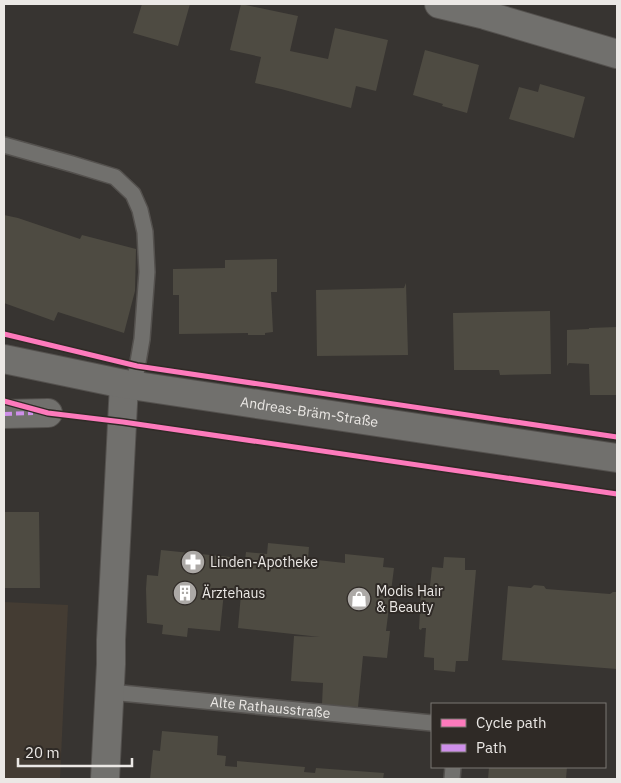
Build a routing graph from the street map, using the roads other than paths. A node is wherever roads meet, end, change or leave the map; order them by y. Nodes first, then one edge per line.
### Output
1 (439, 4) edge
2 (617, 54) edge
3 (4, 146) edge
4 (4, 358) edge
5 (129, 384) junction
6 (48, 413) dead end
7 (4, 414) edge
8 (617, 458) edge
9 (110, 692) junction
10 (431, 723) edge
11 (105, 779) edge

1 - 2 street
3 - 5 lane
4 - 5 street, Andreas-Bräm-Straße
5 - 8 street, Andreas-Bräm-Straße
5 - 9 street
6 - 7 street
9 - 10 lane, Alte Rathausstraße
9 - 11 street

